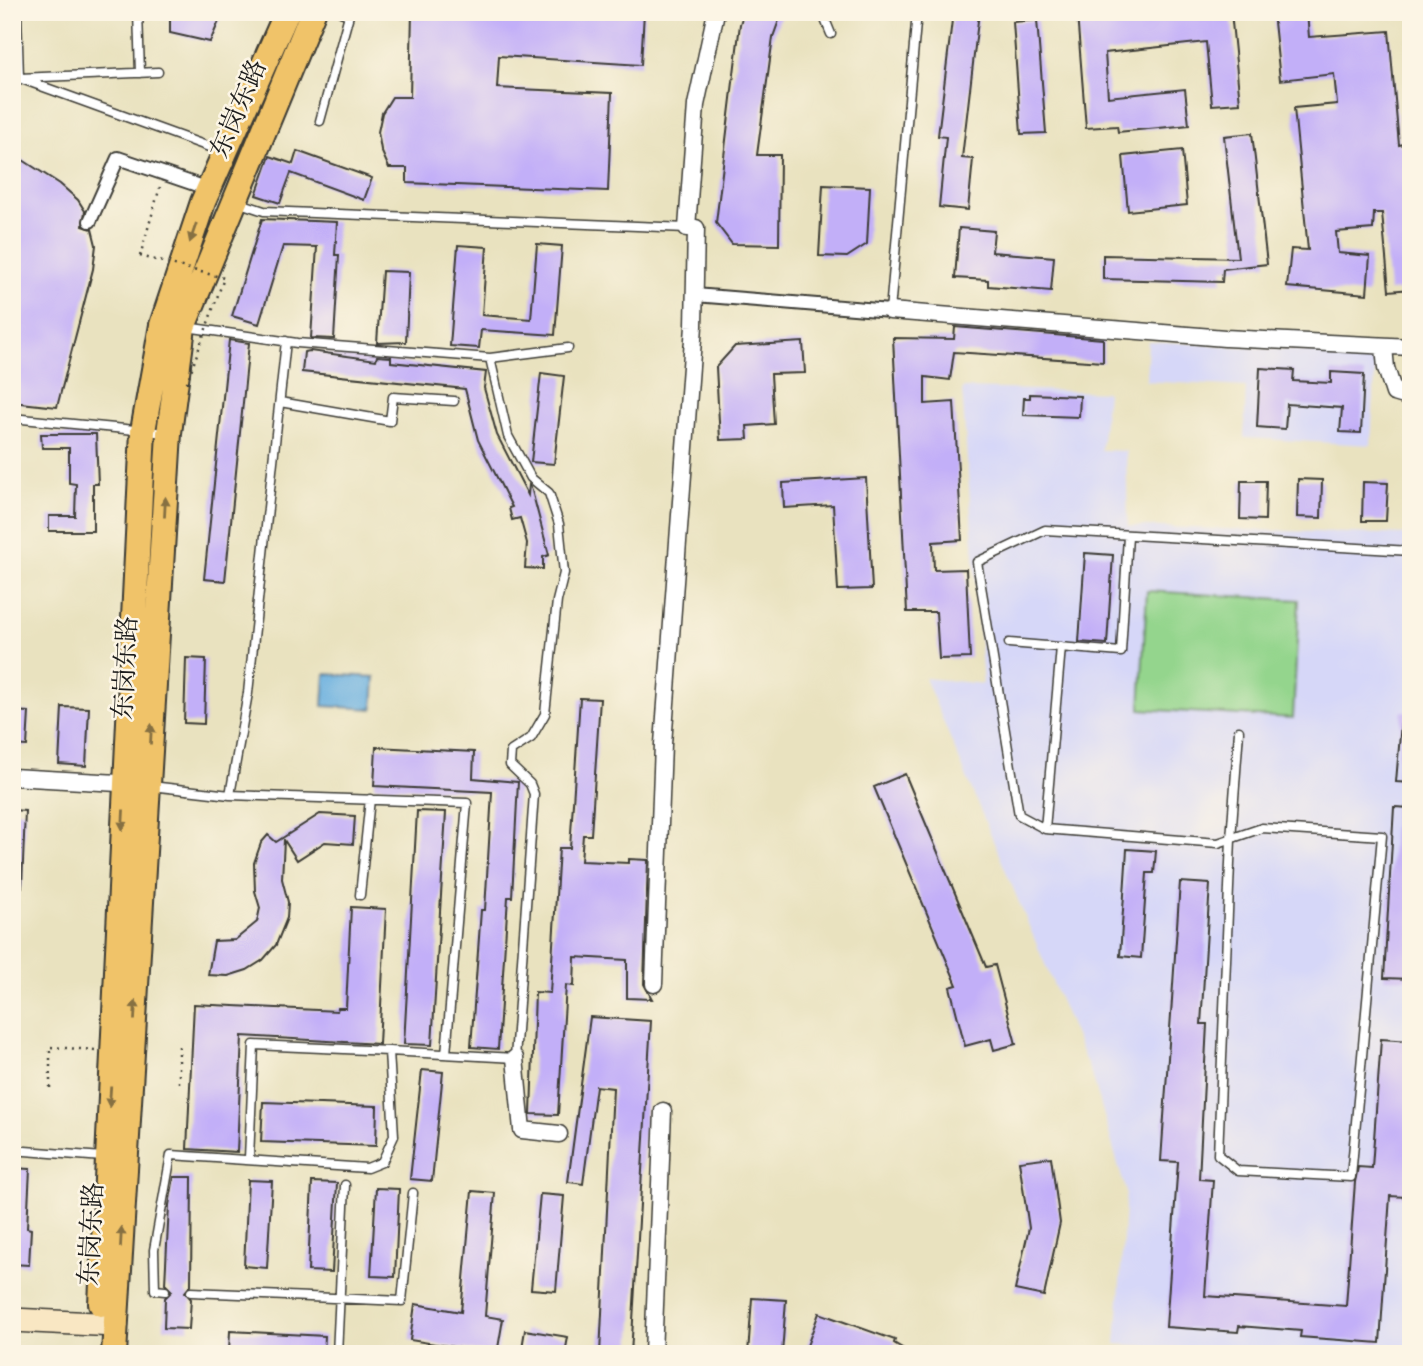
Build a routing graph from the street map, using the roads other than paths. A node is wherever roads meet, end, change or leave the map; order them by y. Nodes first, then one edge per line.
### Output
1 (17, 12) edge
2 (138, 12) edge
3 (287, 12) edge
4 (313, 12) edge
5 (341, 12) edge
6 (716, 12) edge
7 (822, 12) edge
8 (916, 12) edge
9 (831, 34) dead end
10 (158, 72) dead end
11 (140, 73) junction
12 (19, 78) junction
13 (320, 121) dead end
14 (225, 153) junction
15 (209, 189) junction
16 (234, 201) junction
17 (90, 221) dead end
18 (687, 228) junction
19 (695, 295) junction
20 (890, 311) junction
21 (183, 327) junction
22 (286, 341) junction
23 (1384, 347) junction
24 (1411, 347) edge
25 (568, 348) dead end
26 (490, 358) junction
27 (1411, 398) edge
28 (454, 401) dead end
29 (280, 402) junction
30 (12, 418) edge
31 (143, 431) junction
32 (169, 433) junction
33 (1128, 536) junction
34 (1411, 551) edge
35 (1009, 643) dead end
36 (1061, 647) junction
37 (1239, 730) dead end
38 (12, 777) edge
39 (137, 785) junction
40 (230, 794) junction
41 (370, 799) junction
42 (1045, 829) junction
43 (1231, 839) junction
44 (360, 895) dead end
45 (654, 984) dead end
46 (388, 1051) junction
47 (446, 1054) junction
48 (515, 1058) junction
49 (663, 1111) dead end
50 (559, 1134) dead end
51 (13, 1149) edge
52 (106, 1157) junction
53 (249, 1158) junction
54 (345, 1185) dead end
55 (413, 1193) dead end
56 (165, 1291) dead end
57 (191, 1292) dead end
58 (340, 1298) junction
59 (12, 1320) edge
60 (108, 1325) junction
61 (99, 1354) edge
62 (114, 1354) edge
63 (337, 1354) edge
64 (653, 1354) edge

1 - 12 lane
2 - 11 lane
3 - 14 main road, 东岗东路
4 - 16 main road, 东岗东路
5 - 13 lane
6 - 18 street
7 - 9 lane
8 - 20 lane
10 - 11 lane
11 - 12 lane
12 - 14 lane
14 - 15 main road, 东岗东路
15 - 17 street
15 -> 31 main road, 东岗东路
16 - 18 lane
16 - 21 main road, 东岗东路
18 - 19 street
19 - 20 street
19 - 45 street
20 - 23 street
21 - 22 lane
21 - 32 main road, 东岗东路
22 - 26 lane
22 - 29 lane
23 - 24 street
23 - 27 street
25 - 26 lane
26 - 48 lane
28 - 29 lane
29 - 40 lane
30 - 31 lane
31 - 32 lane
31 - 39 main road, 东岗东路
39 -> 32 main road, 东岗东路
33 - 34 lane
33 - 36 lane
33 - 42 lane
35 - 36 lane
36 - 42 lane
37 - 43 lane
38 - 39 street
39 - 40 lane
39 -> 52 main road, 东岗东路
60 -> 39 main road, 东岗东路
40 - 41 lane
41 - 44 lane
41 - 47 lane
42 - 43 lane
43 - 43 lane
46 - 47 lane
46 - 53 lane
46 - 53 lane
47 - 48 lane
48 - 50 street
49 - 64 street
51 - 52 lane
52 - 60 main road, 东岗东路
53 - 56 lane
54 - 58 lane
55 - 58 lane
57 - 58 lane
58 - 63 lane
59 - 60 main road
60 - 61 main road, 东岗东路
60 - 62 main road, 东岗东路

